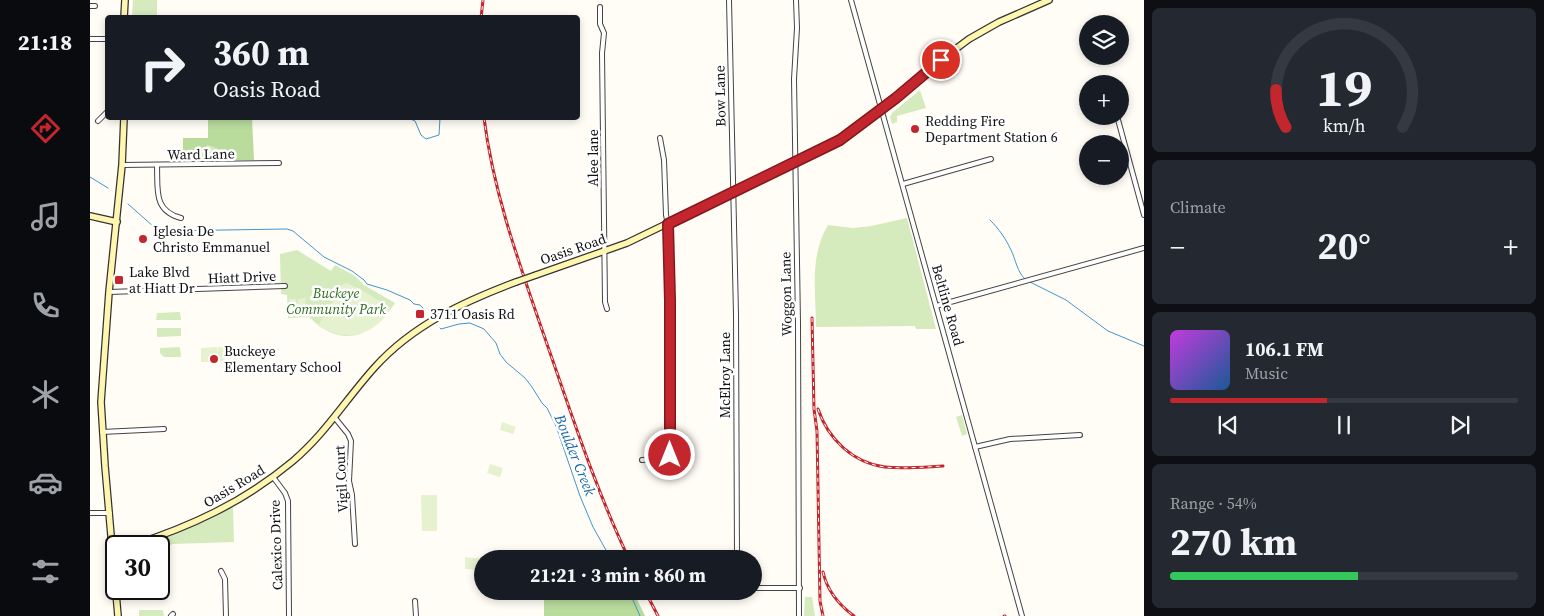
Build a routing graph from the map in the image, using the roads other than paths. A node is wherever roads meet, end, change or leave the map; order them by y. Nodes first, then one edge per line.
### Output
1 (125, 0) edge
2 (730, 0) edge
3 (796, 0) edge
4 (851, 0) edge
5 (1048, 0) edge
6 (90, 6) edge
7 (95, 6) dead end
8 (600, 7) dead end
9 (124, 15) edge
10 (90, 39) edge
11 (105, 39) edge
12 (882, 109) junction
13 (105, 113) edge
14 (124, 120) edge
15 (98, 121) dead end
16 (1119, 125) edge
17 (660, 138) dead end
18 (991, 159) dead end
19 (795, 162) junction
20 (279, 163) dead end
21 (122, 165) junction
22 (157, 166) junction
23 (902, 184) junction
24 (733, 192) junction
25 (1144, 215) edge
26 (90, 216) edge
27 (182, 218) dead end
28 (117, 222) junction
29 (668, 224) junction
30 (1144, 248) edge
31 (604, 252) junction
32 (286, 286) dead end
33 (110, 292) junction
34 (936, 306) junction
35 (607, 309) dead end
36 (335, 418) junction
37 (164, 429) dead end
38 (102, 432) junction
39 (1080, 434) dead end
40 (976, 447) junction
41 (642, 460) dead end
42 (274, 477) junction
43 (90, 513) edge
44 (110, 513) junction
45 (112, 535) edge
46 (163, 535) edge
47 (355, 544) dead end
48 (737, 550) edge
49 (221, 571) dead end
50 (762, 588) edge
51 (800, 588) junction
52 (117, 600) edge
53 (416, 601) dead end
54 (118, 616) edge
55 (226, 616) edge
56 (289, 616) edge
57 (416, 616) edge
58 (799, 616) edge
59 (1022, 616) edge

1 - 9 main road
2 - 24 street, Bow Lane
3 - 19 street, Woggon Lane
4 - 12 street, Beltline Road
5 - 12 main road, Oasis Road
6 - 7 street
8 - 31 street, Alee lane
10 - 11 street
12 - 19 main road, Oasis Road
12 - 23 street, Beltline Road
13 - 15 street
14 - 21 main road
16 - 25 street
17 - 29 street
18 - 23 street
19 - 24 main road, Oasis Road
19 - 51 street, Woggon Lane
20 - 22 street, Ward Lane
21 - 22 street, Ward Lane
21 - 28 main road
22 - 27 street
23 - 34 street, Beltline Road
24 - 29 main road, Oasis Road
24 - 48 street, McElroy Lane
26 - 28 main road
28 - 33 main road
29 - 31 main road, Oasis Road
29 - 41 street
30 - 34 street
31 - 35 street, Alee lane
31 - 36 main road, Oasis Road, bridge
32 - 33 street, Hiatt Drive
33 - 38 main road
34 - 40 street, Beltline Road
36 - 42 main road, Oasis Road
36 - 47 street, Vigil Court
37 - 38 street
38 - 44 main road
39 - 40 street
40 - 59 street, Beltline Road
42 - 46 main road, Oasis Road
42 - 56 street, Calexico Drive
43 - 44 street
44 - 45 main road
49 - 55 street
50 - 51 street
51 - 58 street, Woggon Lane
52 - 54 main road
53 - 57 street

